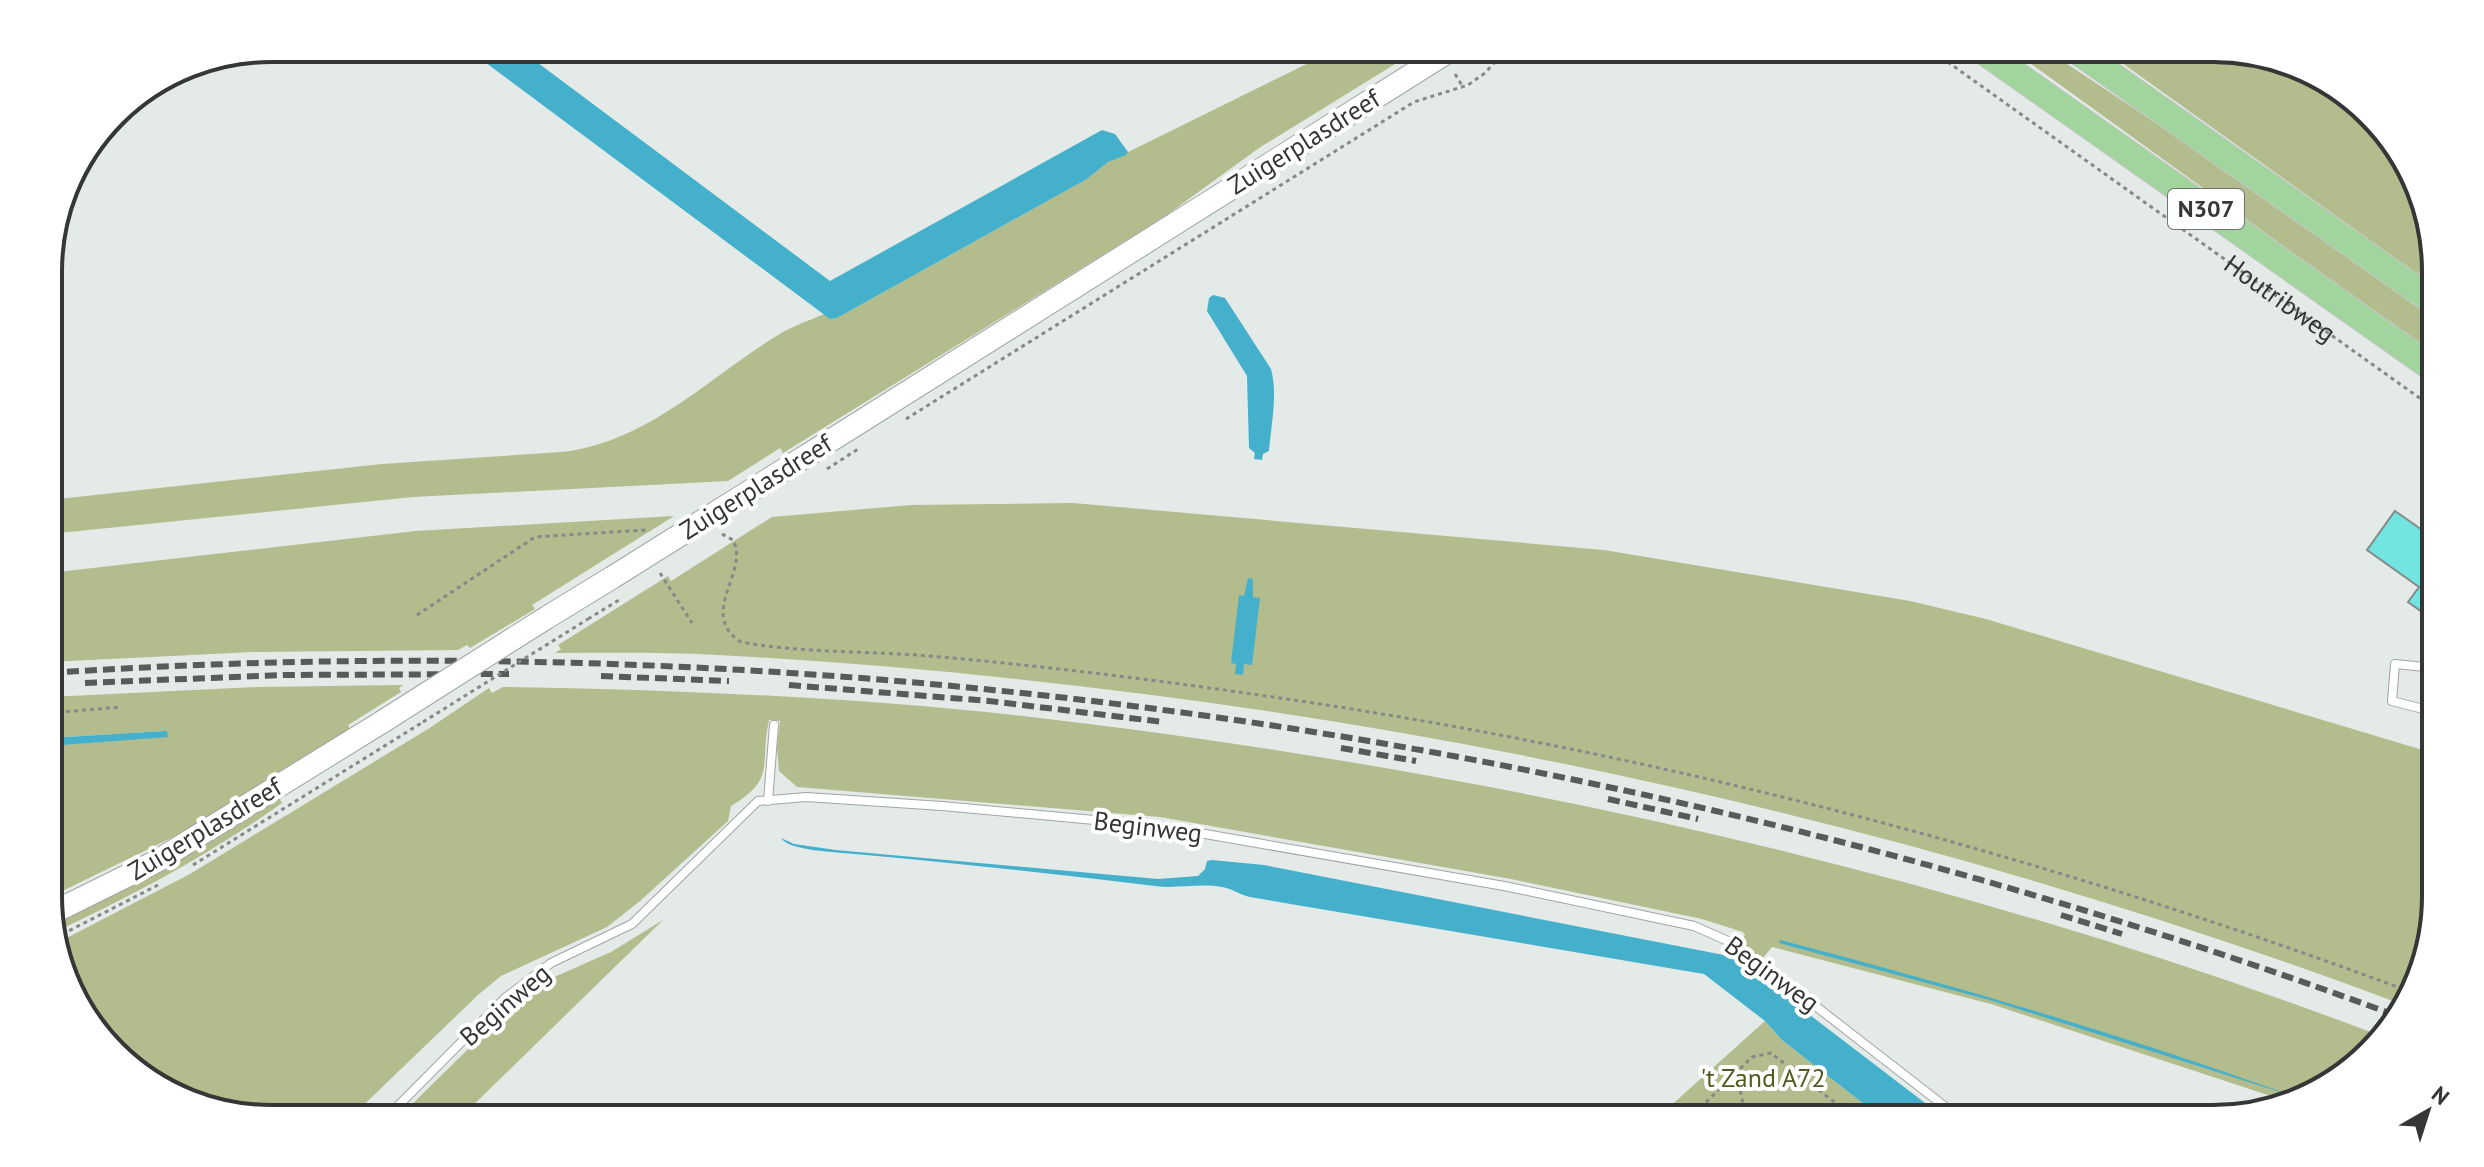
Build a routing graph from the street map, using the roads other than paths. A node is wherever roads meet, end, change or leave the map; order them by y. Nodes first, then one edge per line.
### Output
1 (1432, 62) edge
2 (1999, 62) edge
3 (2093, 62) edge
4 (2422, 294) edge
5 (2422, 361) edge
6 (2422, 667) edge
7 (2422, 709) edge
8 (774, 725) dead end
9 (768, 801) junction
10 (63, 908) edge
11 (399, 1105) edge
12 (1943, 1105) edge

1 - 10 main road, Zuigerplasdreef, bridge
2 - 5 main road, Houtribweg / N307
3 - 4 main road, N307
6 - 7 lane
8 - 9 lane
9 - 11 lane, Beginweg
9 - 12 lane, Beginweg

